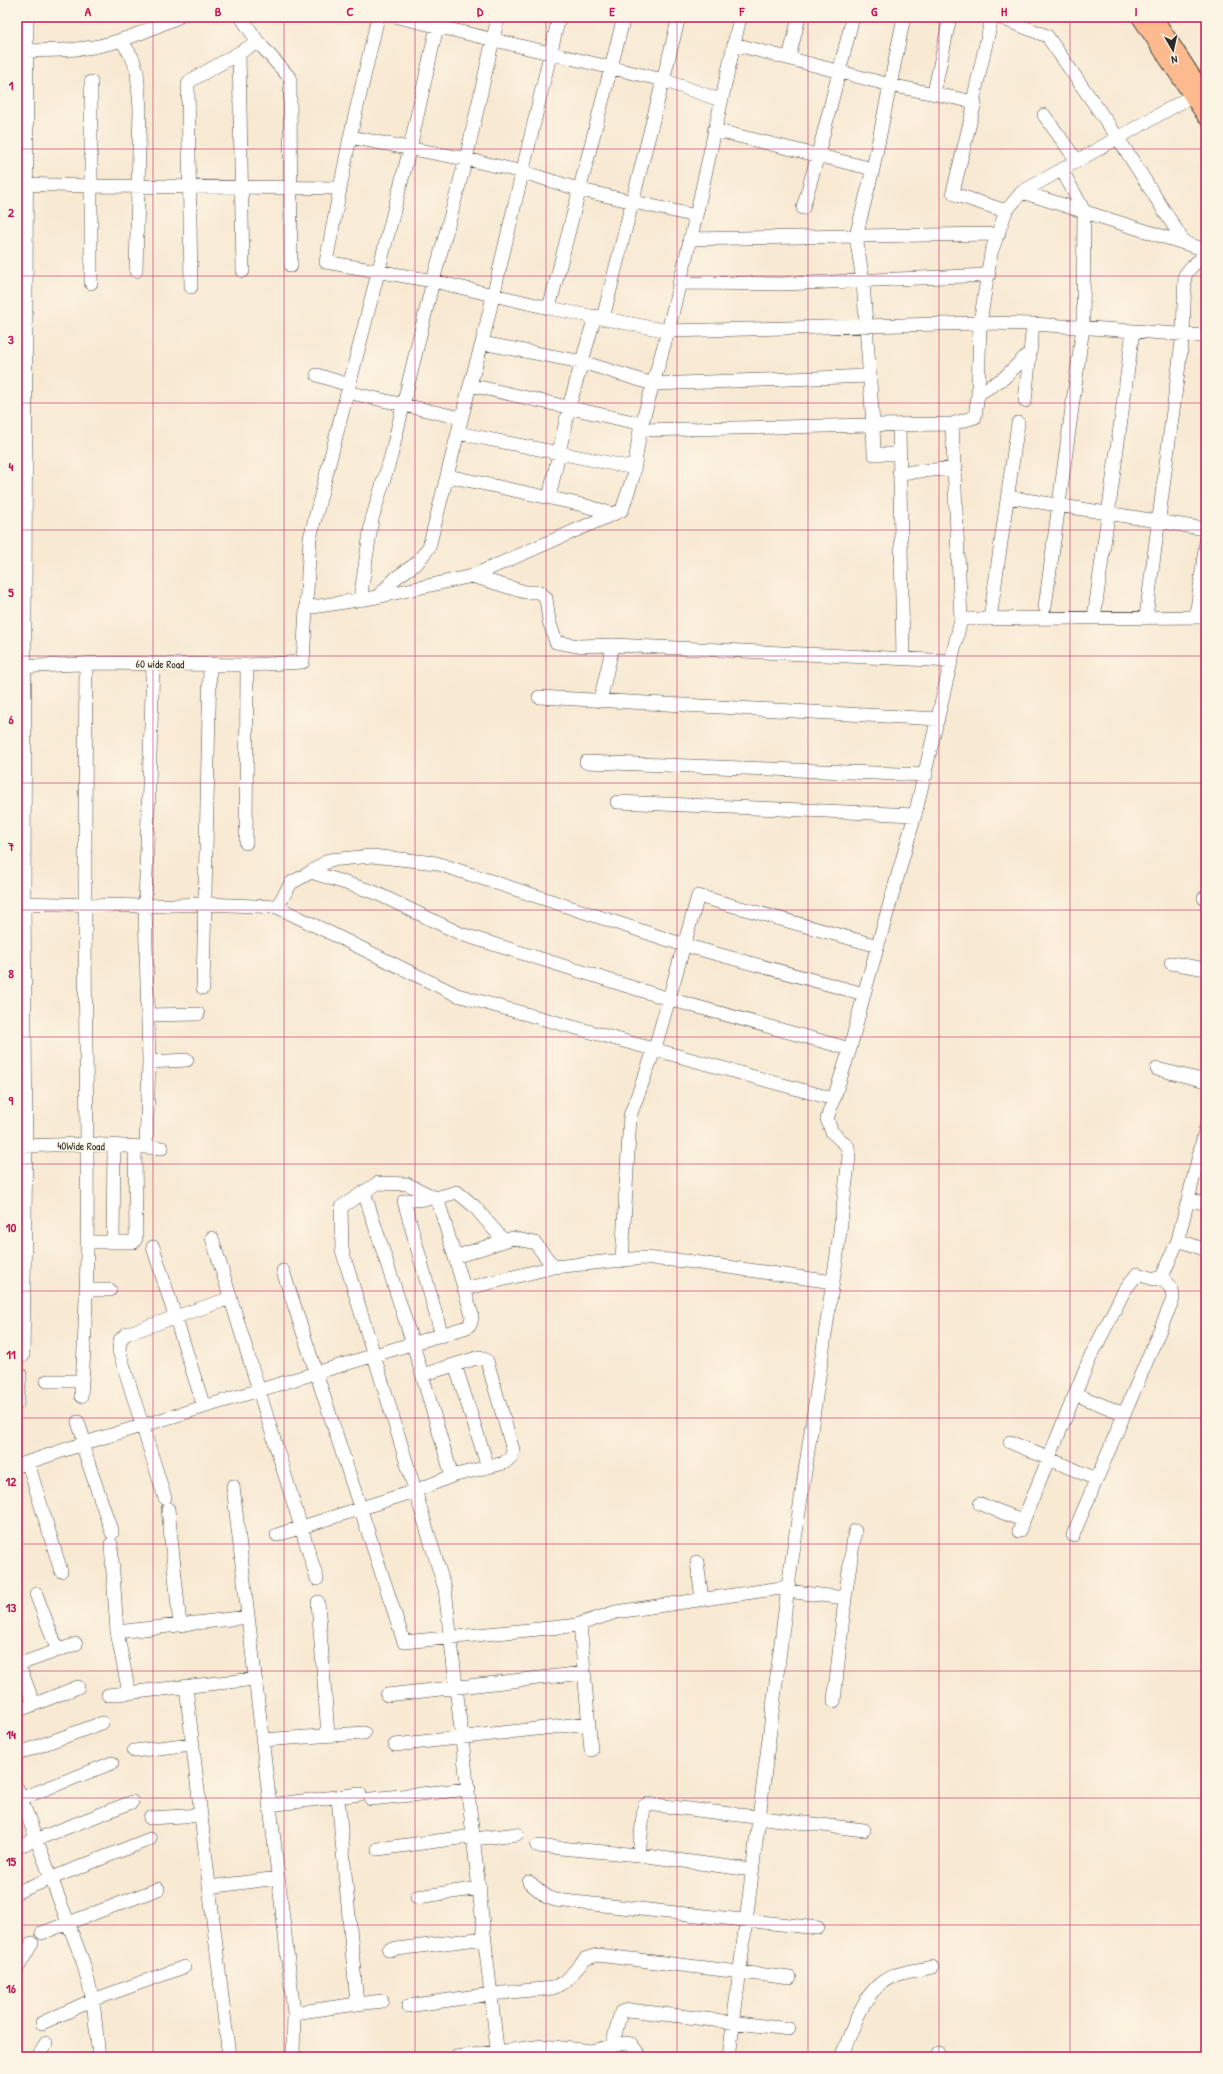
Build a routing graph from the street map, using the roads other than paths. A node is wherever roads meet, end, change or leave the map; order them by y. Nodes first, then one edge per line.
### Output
1 (27, 17) edge
2 (178, 17) edge
3 (241, 17) edge
4 (378, 17) edge
5 (398, 17) edge
6 (498, 17) edge
7 (559, 17) edge
8 (624, 17) edge
9 (679, 17) edge
10 (740, 17) edge
11 (799, 17) edge
12 (853, 17) edge
13 (904, 17) edge
14 (950, 17) edge
15 (992, 17) edge
16 (999, 17) edge
17 (1140, 17) edge
18 (1154, 17) edge
19 (437, 22) edge
20 (121, 40) junction
21 (493, 40) junction
22 (258, 42) junction
23 (734, 44) junction
24 (27, 51) junction
25 (239, 53) junction
26 (550, 53) junction
27 (790, 58) junction
28 (610, 68) junction
29 (838, 71) junction
30 (663, 80) junction
31 (91, 82) dead end
32 (890, 85) junction
33 (934, 93) junction
34 (1199, 96) edge
35 (720, 100) junction
36 (973, 101) junction
37 (1044, 114) dead end
38 (1206, 117) edge
39 (714, 130) junction
40 (350, 137) junction
41 (1118, 138) junction
42 (410, 148) junction
43 (818, 155) junction
44 (466, 159) junction
45 (1078, 161) junction
46 (873, 169) junction
47 (1062, 170) junction
48 (523, 172) junction
49 (22, 184) edge
50 (91, 186) junction
51 (139, 186) junction
52 (191, 186) junction
53 (240, 186) junction
54 (290, 186) junction
55 (340, 188) junction
56 (580, 190) junction
57 (1022, 192) junction
58 (634, 203) junction
59 (802, 208) dead end
60 (1006, 211) junction
61 (1084, 211) junction
62 (696, 216) junction
63 (999, 234) junction
64 (856, 236) junction
65 (689, 240) junction
66 (1184, 242) junction
67 (1206, 250) edge
68 (1206, 255) edge
69 (291, 266) dead end
70 (136, 271) dead end
71 (243, 271) dead end
72 (377, 271) junction
73 (989, 275) junction
74 (433, 281) junction
75 (863, 281) junction
76 (91, 283) dead end
77 (679, 283) junction
78 (192, 287) dead end
79 (492, 294) junction
80 (549, 308) junction
81 (599, 317) junction
82 (980, 323) junction
83 (1033, 324) junction
84 (865, 326) junction
85 (1083, 328) junction
86 (668, 331) junction
87 (1133, 331) junction
88 (1183, 334) junction
89 (1206, 336) edge
90 (482, 343) junction
91 (1030, 352) junction
92 (582, 362) junction
93 (317, 375) dead end
94 (869, 376) junction
95 (653, 384) junction
96 (470, 385) junction
97 (348, 388) junction
98 (978, 394) junction
99 (1025, 401) dead end
100 (404, 405) junction
101 (570, 407) junction
102 (462, 418) junction
103 (1018, 423) dead end
104 (952, 424) junction
105 (873, 425) junction
106 (899, 425) junction
107 (641, 427) junction
108 (458, 433) junction
109 (559, 453) junction
110 (899, 454) junction
111 (634, 468) junction
112 (956, 468) junction
113 (899, 473) junction
114 (448, 476) junction
115 (1008, 497) junction
116 (549, 498) junction
117 (1059, 505) junction
118 (1108, 513) junction
119 (613, 514) junction
120 (1158, 521) junction
121 (1206, 529) edge
122 (1206, 541) edge
123 (472, 576) junction
124 (377, 597) junction
125 (360, 600) junction
126 (1045, 607) dead end
127 (306, 608) junction
128 (1201, 617) edge
129 (1094, 618) junction
130 (1146, 618) junction
131 (962, 619) junction
132 (990, 619) junction
133 (612, 645) junction
134 (903, 659) junction
135 (952, 661) junction
136 (86, 664) junction
137 (153, 664) junction
138 (210, 665) junction
139 (247, 665) junction
140 (21, 667) edge
141 (540, 697) dead end
142 (600, 701) junction
143 (938, 719) junction
144 (586, 762) dead end
145 (926, 775) junction
146 (617, 802) dead end
147 (915, 815) junction
148 (246, 842) dead end
149 (311, 872) junction
150 (21, 903) edge
151 (206, 904) junction
152 (84, 905) junction
153 (145, 906) junction
154 (277, 907) junction
155 (684, 945) junction
156 (878, 946) junction
157 (1171, 963) dead end
158 (1206, 969) edge
159 (203, 988) dead end
160 (864, 994) junction
161 (669, 999) junction
162 (198, 1014) dead end
163 (148, 1015) junction
164 (655, 1048) junction
165 (850, 1049) junction
166 (187, 1060) dead end
167 (149, 1062) junction
168 (1157, 1069) dead end
169 (1206, 1081) edge
170 (834, 1099) junction
171 (1206, 1127) edge
172 (87, 1144) junction
173 (1204, 1144) edge
174 (21, 1146) edge
175 (114, 1146) junction
176 (140, 1148) junction
177 (162, 1148) dead end
178 (364, 1192) junction
179 (436, 1197) junction
180 (1188, 1199) junction
181 (1206, 1204) edge
182 (212, 1238) dead end
183 (1178, 1240) junction
184 (504, 1241) junction
185 (88, 1242) junction
186 (113, 1242) junction
187 (153, 1247) dead end
188 (1206, 1250) edge
189 (455, 1257) junction
190 (622, 1260) junction
191 (554, 1267) junction
192 (283, 1272) dead end
193 (1162, 1277) junction
194 (833, 1282) junction
195 (464, 1289) junction
196 (86, 1290) junction
197 (110, 1290) dead end
198 (231, 1298) junction
199 (174, 1317) junction
200 (442, 1336) junction
201 (413, 1344) junction
202 (23, 1356) dead end
203 (373, 1356) junction
204 (456, 1365) junction
205 (20, 1374) dead end
206 (315, 1374) junction
207 (422, 1375) junction
208 (47, 1381) dead end
209 (82, 1381) junction
210 (260, 1390) junction
211 (1075, 1394) junction
212 (81, 1396) dead end
213 (17, 1404) edge
214 (204, 1407) junction
215 (1124, 1414) junction
216 (78, 1422) dead end
217 (143, 1426) junction
218 (1010, 1442) dead end
219 (84, 1444) junction
220 (1049, 1459) junction
221 (23, 1464) edge
222 (488, 1467) junction
223 (452, 1476) junction
224 (1096, 1479) junction
225 (233, 1486) dead end
226 (415, 1491) junction
227 (980, 1504) dead end
228 (359, 1508) junction
229 (300, 1528) junction
230 (855, 1531) dead end
231 (277, 1535) dead end
232 (1073, 1535) dead end
233 (696, 1562) dead end
234 (61, 1571) dead end
235 (317, 1579) dead end
236 (788, 1589) junction
237 (36, 1594) dead end
238 (845, 1598) junction
239 (702, 1599) junction
240 (318, 1602) dead end
241 (248, 1617) junction
242 (580, 1624) junction
243 (180, 1625) junction
244 (117, 1632) junction
245 (452, 1638) junction
246 (76, 1644) dead end
247 (57, 1649) junction
248 (18, 1663) edge
249 (584, 1673) junction
250 (255, 1679) junction
251 (78, 1687) dead end
252 (186, 1687) junction
253 (457, 1687) junction
254 (128, 1693) junction
255 (108, 1695) dead end
256 (387, 1695) dead end
257 (834, 1701) dead end
258 (34, 1704) junction
259 (17, 1710) edge
260 (102, 1723) dead end
261 (588, 1723) junction
262 (364, 1733) dead end
263 (328, 1735) junction
264 (463, 1737) junction
265 (262, 1740) junction
266 (192, 1744) junction
267 (395, 1745) dead end
268 (591, 1750) dead end
269 (134, 1751) dead end
270 (17, 1754) edge
271 (112, 1763) dead end
272 (469, 1789) junction
273 (18, 1795) edge
274 (338, 1797) junction
275 (132, 1802) dead end
276 (269, 1805) junction
277 (201, 1815) junction
278 (758, 1817) junction
279 (150, 1818) dead end
280 (864, 1830) dead end
281 (517, 1834) dead end
282 (474, 1838) junction
283 (36, 1839) junction
284 (150, 1840) dead end
285 (537, 1846) dead end
286 (17, 1847) edge
287 (378, 1849) dead end
288 (639, 1855) junction
289 (752, 1870) junction
290 (278, 1878) junction
291 (51, 1879) junction
292 (529, 1882) dead end
293 (209, 1887) junction
294 (480, 1888) junction
295 (158, 1889) dead end
296 (17, 1892) edge
297 (417, 1897) dead end
298 (746, 1920) junction
299 (67, 1924) junction
300 (818, 1928) dead end
301 (42, 1933) dead end
302 (485, 1938) junction
303 (32, 1943) dead end
304 (389, 1950) dead end
305 (184, 1967) dead end
306 (932, 1967) dead end
307 (17, 1970) edge
308 (739, 1973) junction
309 (790, 1978) dead end
310 (492, 1994) junction
311 (93, 2000) junction
312 (382, 2001) dead end
313 (357, 2004) junction
314 (408, 2006) dead end
315 (294, 2013) junction
316 (42, 2023) dead end
317 (733, 2023) junction
318 (789, 2030) dead end
319 (46, 2043) dead end
320 (612, 2046) junction
321 (498, 2054) edge
322 (96, 2055) edge
323 (38, 2057) edge
324 (229, 2057) edge
325 (293, 2057) edge
326 (456, 2057) edge
327 (641, 2057) edge
328 (729, 2057) edge
329 (841, 2057) edge

1 - 24 street
2 - 20 street
3 - 22 street
4 - 40 street
5 - 19 street
6 - 21 street
7 - 26 street
8 - 28 street
9 - 30 street
10 - 23 street
11 - 27 street
12 - 29 street
13 - 32 street
14 - 33 street
15 - 36 street
16 - 41 street
17 - 34 main road
18 - 34 main road
19 - 21 street
19 - 42 street
20 - 24 street
20 - 51 street
21 - 26 street
21 - 44 street
22 - 25 street
22 - 54 street
23 - 27 street
23 - 35 street
24 - 49 street
25 - 52 street
25 - 53 street
26 - 28 street
26 - 48 street
27 - 29 street
28 - 30 street
28 - 56 street
29 - 32 street
29 - 43 street
30 - 35 street
30 - 58 street
31 - 50 street
32 - 33 street
32 - 46 street
33 - 36 street
34 - 38 main road
34 - 41 street
35 - 39 street
36 - 60 street
37 - 45 street
39 - 43 street
39 - 62 street
40 - 42 street
40 - 55 street
41 - 45 street
41 - 66 street
42 - 44 street
42 - 72 street
43 - 46 street
43 - 59 street
44 - 48 street
44 - 74 street
45 - 47 street
46 - 64 street
47 - 57 street
47 - 61 street
48 - 56 street
48 - 79 street
49 - 50 street
49 - 140 street
50 - 51 street
50 - 76 street
51 - 52 street
51 - 70 street
52 - 53 street
52 - 78 street
53 - 54 street
53 - 71 street
54 - 55 street
54 - 69 street
55 - 72 street
56 - 58 street
56 - 80 street
57 - 60 street
57 - 61 street
58 - 62 street
58 - 81 street
60 - 63 street
61 - 66 street
61 - 85 street
62 - 65 street
63 - 64 street
63 - 73 street
64 - 65 street
64 - 75 street
65 - 77 street
66 - 67 street
68 - 88 street
72 - 74 street
72 - 97 street
73 - 75 street
73 - 82 street
74 - 79 street
74 - 100 street
75 - 77 street
75 - 84 street
77 - 86 street
79 - 80 street
79 - 90 street
80 - 81 street
81 - 86 street
81 - 92 street
82 - 83 street
82 - 84 street
82 - 98 street
83 - 85 street
83 - 91 street
84 - 86 street
84 - 94 street
85 - 87 street
85 - 117 street
86 - 95 street
87 - 88 street
87 - 118 street
88 - 89 street
88 - 120 street
90 - 92 street
90 - 96 street
91 - 98 street
91 - 99 street
92 - 95 street
92 - 101 street
93 - 97 street
94 - 95 street
94 - 105 street
95 - 107 street
96 - 101 street
96 - 102 street
97 - 100 street
97 - 127 street
98 - 104 street
100 - 102 street
100 - 125 street
101 - 107 street
101 - 109 street
102 - 108 street
103 - 115 street
104 - 106 street
104 - 112 street
105 - 106 street
105 - 107 street
105 - 110 street
106 - 110 street
107 - 111 street
108 - 109 street
108 - 114 street
109 - 111 street
109 - 116 street
110 - 113 street
111 - 119 street
112 - 113 street
112 - 131 street
113 - 134 street
114 - 116 street
114 - 124 street
115 - 117 street
115 - 132 street
116 - 119 street
117 - 118 street
117 - 126 street
118 - 120 street
118 - 129 street
119 - 123 street
120 - 121 street
120 - 130 street
122 - 128 street
123 - 124 street
123 - 133 street
124 - 125 street
125 - 127 street
127 - 139 street, 60 wide Road
128 - 130 street
129 - 130 street
129 - 132 street
131 - 132 street
131 - 135 street
133 - 134 street
133 - 142 street
134 - 135 street
135 - 143 street
136 - 137 street, 60 wide Road
136 - 140 street, 60 wide Road
136 - 152 street
137 - 138 street, 60 wide Road
137 - 153 street
138 - 139 street, 60 wide Road
138 - 151 street
139 - 148 street
140 - 150 street
141 - 142 street
142 - 143 street
143 - 145 street
144 - 145 street
145 - 147 street
146 - 147 street
147 - 156 street
149 - 154 street
149 - 155 street
149 - 161 street
150 - 152 street
150 - 174 street
151 - 153 street
151 - 154 street
151 - 159 street
152 - 153 street
152 - 172 street
153 - 163 street
154 - 164 street
155 - 156 street
155 - 160 street
155 - 161 street
156 - 160 street
157 - 158 street
160 - 165 street
161 - 164 street
161 - 165 street
162 - 163 street
163 - 167 street
164 - 170 street
164 - 190 street
165 - 170 street
166 - 167 street
167 - 176 street
168 - 169 street
170 - 194 street
171 - 173 street
172 - 174 street, 40Wide Road
172 - 175 street, 40Wide Road
172 - 185 street
173 - 180 street
174 - 202 street
175 - 176 street, 40Wide Road
175 - 186 street
176 - 177 street, 40Wide Road
176 - 186 street
178 - 179 street
178 - 201 street
178 - 203 street
179 - 184 street
179 - 189 street
179 - 200 street
180 - 181 street
180 - 183 street
182 - 198 street
183 - 188 street
183 - 193 street
184 - 189 street
184 - 191 street
185 - 186 street
185 - 196 street
187 - 199 street
189 - 195 street
190 - 191 street
190 - 194 street
191 - 195 street
192 - 206 street
193 - 211 street
193 - 215 street
194 - 236 street
195 - 200 street
196 - 197 street
196 - 209 street
198 - 199 street
198 - 210 street
199 - 214 street
199 - 217 street
200 - 201 street
201 - 203 street
201 - 207 street
203 - 206 street
203 - 226 street
204 - 207 street
204 - 222 street
204 - 222 street
205 - 213 street
206 - 210 street
206 - 228 street
207 - 223 street
208 - 209 street
209 - 212 street
210 - 214 street
210 - 229 street
211 - 215 street
211 - 220 street
214 - 217 street
215 - 224 street
216 - 219 street
217 - 219 street
217 - 243 street
218 - 220 street
219 - 221 street
219 - 244 street
220 - 224 street
220 - 227 street
221 - 234 street
222 - 223 street
223 - 226 street
224 - 232 street
225 - 241 street
226 - 228 street
226 - 245 street
228 - 229 street
228 - 245 street
229 - 231 street
229 - 235 street
230 - 238 street
233 - 239 street
236 - 238 street
236 - 239 street
236 - 278 street
237 - 247 street
238 - 257 street
239 - 242 street
240 - 263 street
241 - 243 street
241 - 250 street
242 - 245 street
242 - 249 street
243 - 244 street
244 - 254 street
245 - 253 street
246 - 247 street
247 - 248 street
248 - 258 street
249 - 253 street
249 - 261 street
250 - 252 street
250 - 265 street
251 - 258 street
252 - 254 street
252 - 266 street
253 - 256 street
253 - 264 street
254 - 255 street
258 - 259 street
260 - 270 street
261 - 264 street
261 - 268 street
262 - 263 street
263 - 265 street
264 - 267 street
264 - 272 street
265 - 276 street
266 - 269 street
266 - 277 street
271 - 273 street
272 - 274 street
272 - 282 street
273 - 283 street
274 - 276 street
274 - 313 street
275 - 283 street
276 - 290 street
277 - 279 street
277 - 293 street
278 - 280 street
278 - 288 street
278 - 289 street
281 - 282 street
282 - 287 street
282 - 294 street
283 - 286 street
283 - 291 street
284 - 291 street
285 - 288 street
288 - 289 street
289 - 298 street
290 - 293 street
290 - 315 street
291 - 296 street
291 - 299 street
292 - 298 street
293 - 324 street
294 - 297 street
294 - 302 street
295 - 299 street
298 - 300 street
298 - 308 street
299 - 301 street
299 - 311 street
302 - 304 street
302 - 310 street
303 - 307 street
305 - 311 street
306 - 329 street
308 - 309 street
308 - 310 street
308 - 317 street
310 - 314 street
310 - 321 street
311 - 316 street
311 - 322 street
312 - 313 street
313 - 315 street
315 - 325 street
317 - 318 street
317 - 320 street
317 - 328 street
319 - 323 street
320 - 321 street
320 - 327 street
321 - 326 street

